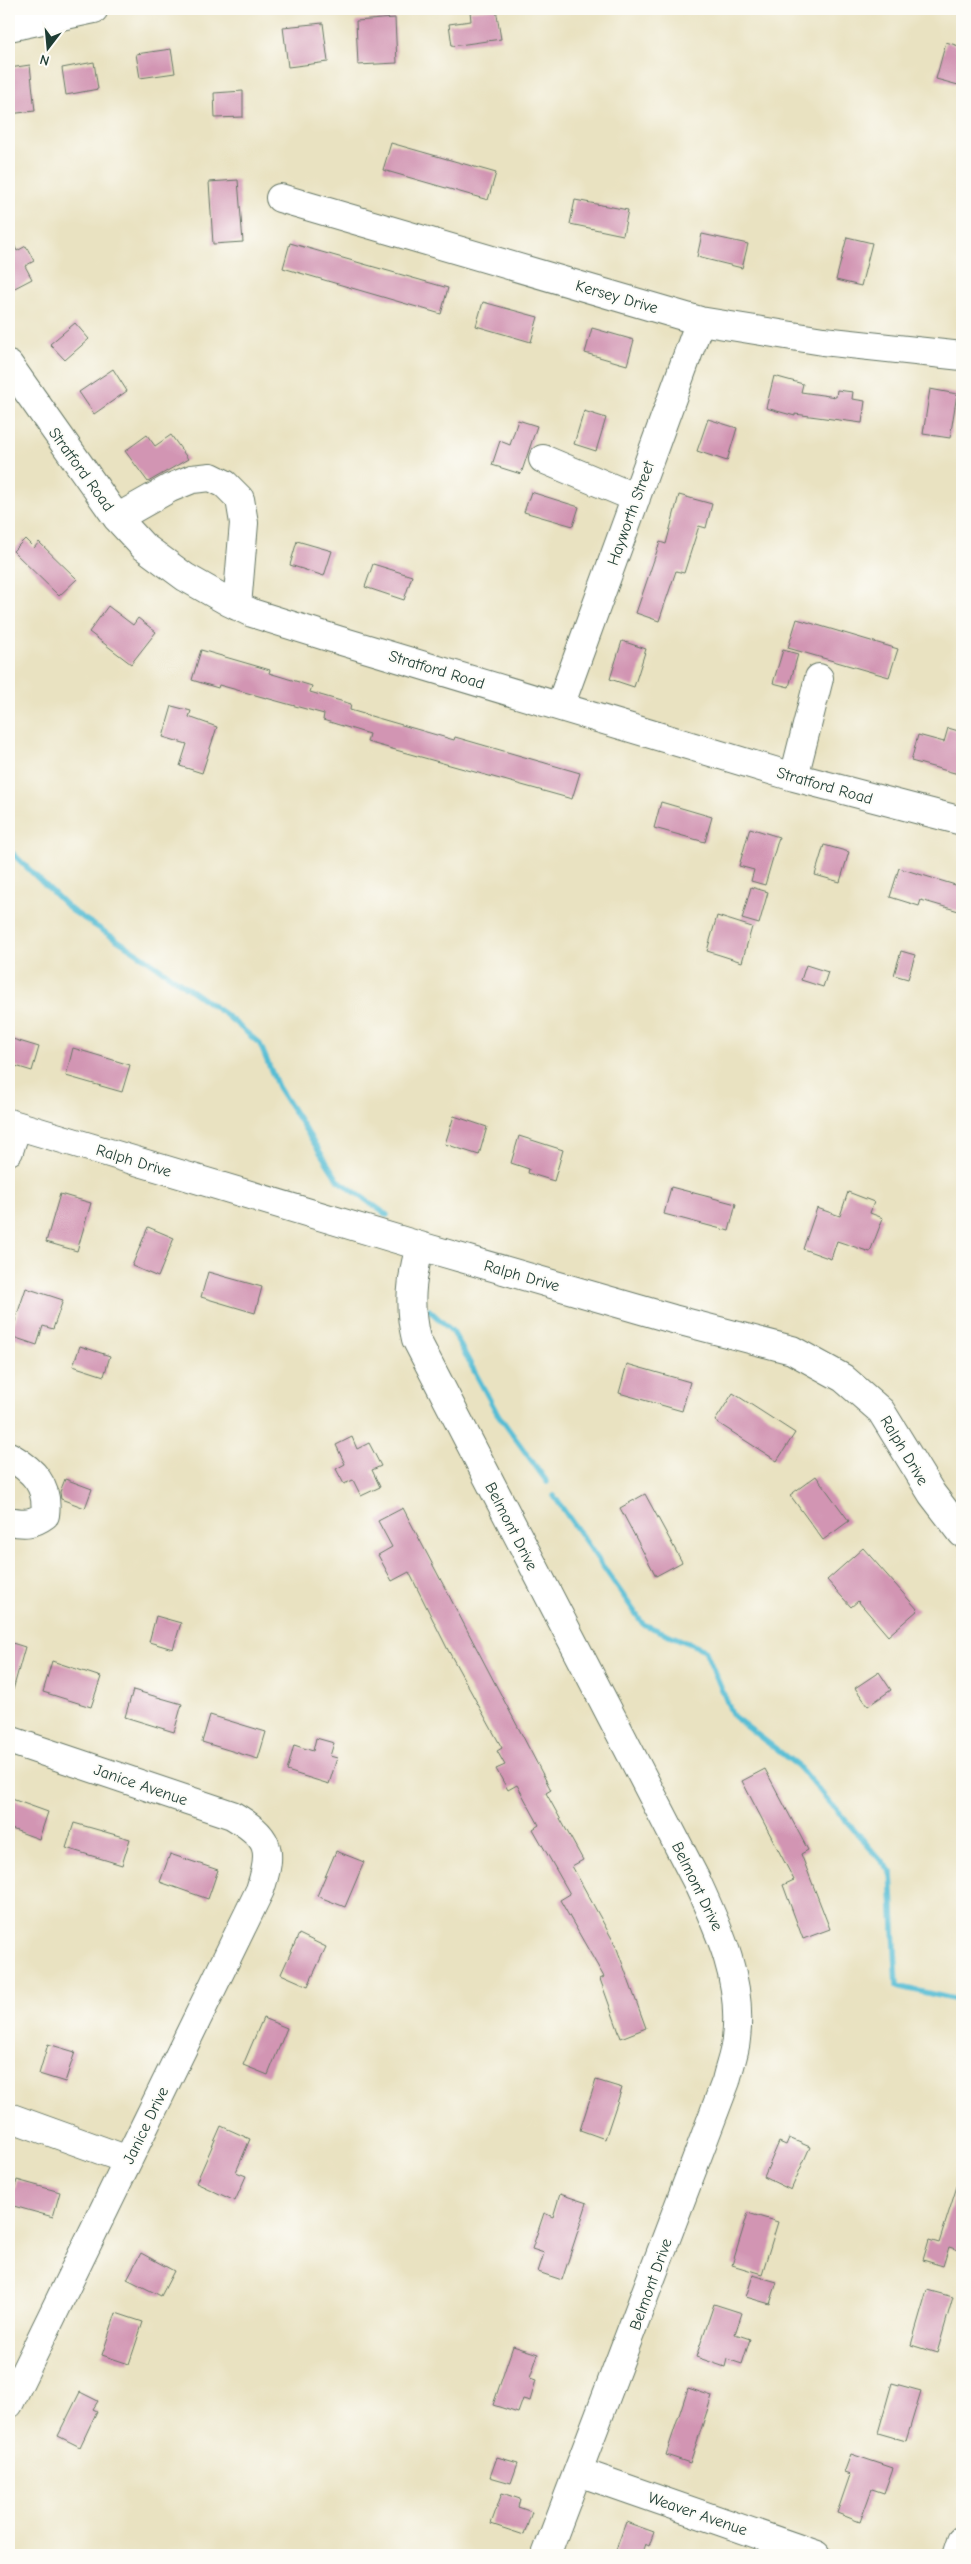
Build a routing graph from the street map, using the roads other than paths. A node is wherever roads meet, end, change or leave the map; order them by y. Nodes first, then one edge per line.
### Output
1 (94, 9) edge
2 (9, 27) edge
3 (280, 198) dead end
4 (700, 321) junction
5 (962, 356) edge
6 (9, 365) edge
7 (543, 459) dead end
8 (636, 498) junction
9 (117, 518) junction
10 (237, 606) junction
11 (819, 678) dead end
12 (560, 706) junction
13 (794, 777) junction
14 (962, 821) edge
15 (12, 1133) edge
16 (420, 1246) junction
17 (9, 1456) edge
18 (9, 1521) edge
19 (962, 1533) edge
20 (9, 1740) edge
21 (266, 1841) joint
22 (9, 2117) edge
23 (128, 2160) junction
24 (9, 2404) edge
25 (580, 2472) junction
26 (962, 2540) edge
27 (546, 2555) edge
28 (817, 2555) edge
29 (957, 2555) edge

1 - 2 street
3 - 4 street, Kersey Drive
4 - 5 street, Kersey Drive
4 - 8 street, Hayworth Street
6 - 9 street, Stratford Road
7 - 8 street
8 - 12 street, Hayworth Street
9 - 10 street, Stratford Road
9 - 10 street
10 - 12 street, Stratford Road
11 - 13 street
12 - 13 street, Stratford Road
13 - 14 street, Stratford Road
15 - 16 street, Ralph Drive
16 - 19 street, Ralph Drive
16 - 25 street, Belmont Drive
17 - 18 street
20 - 21 street, Janice Avenue
21 - 23 street, Janice Drive
22 - 23 street
23 - 24 street, Janice Drive
25 - 27 street, Belmont Drive
25 - 28 street, Weaver Avenue
26 - 29 street

